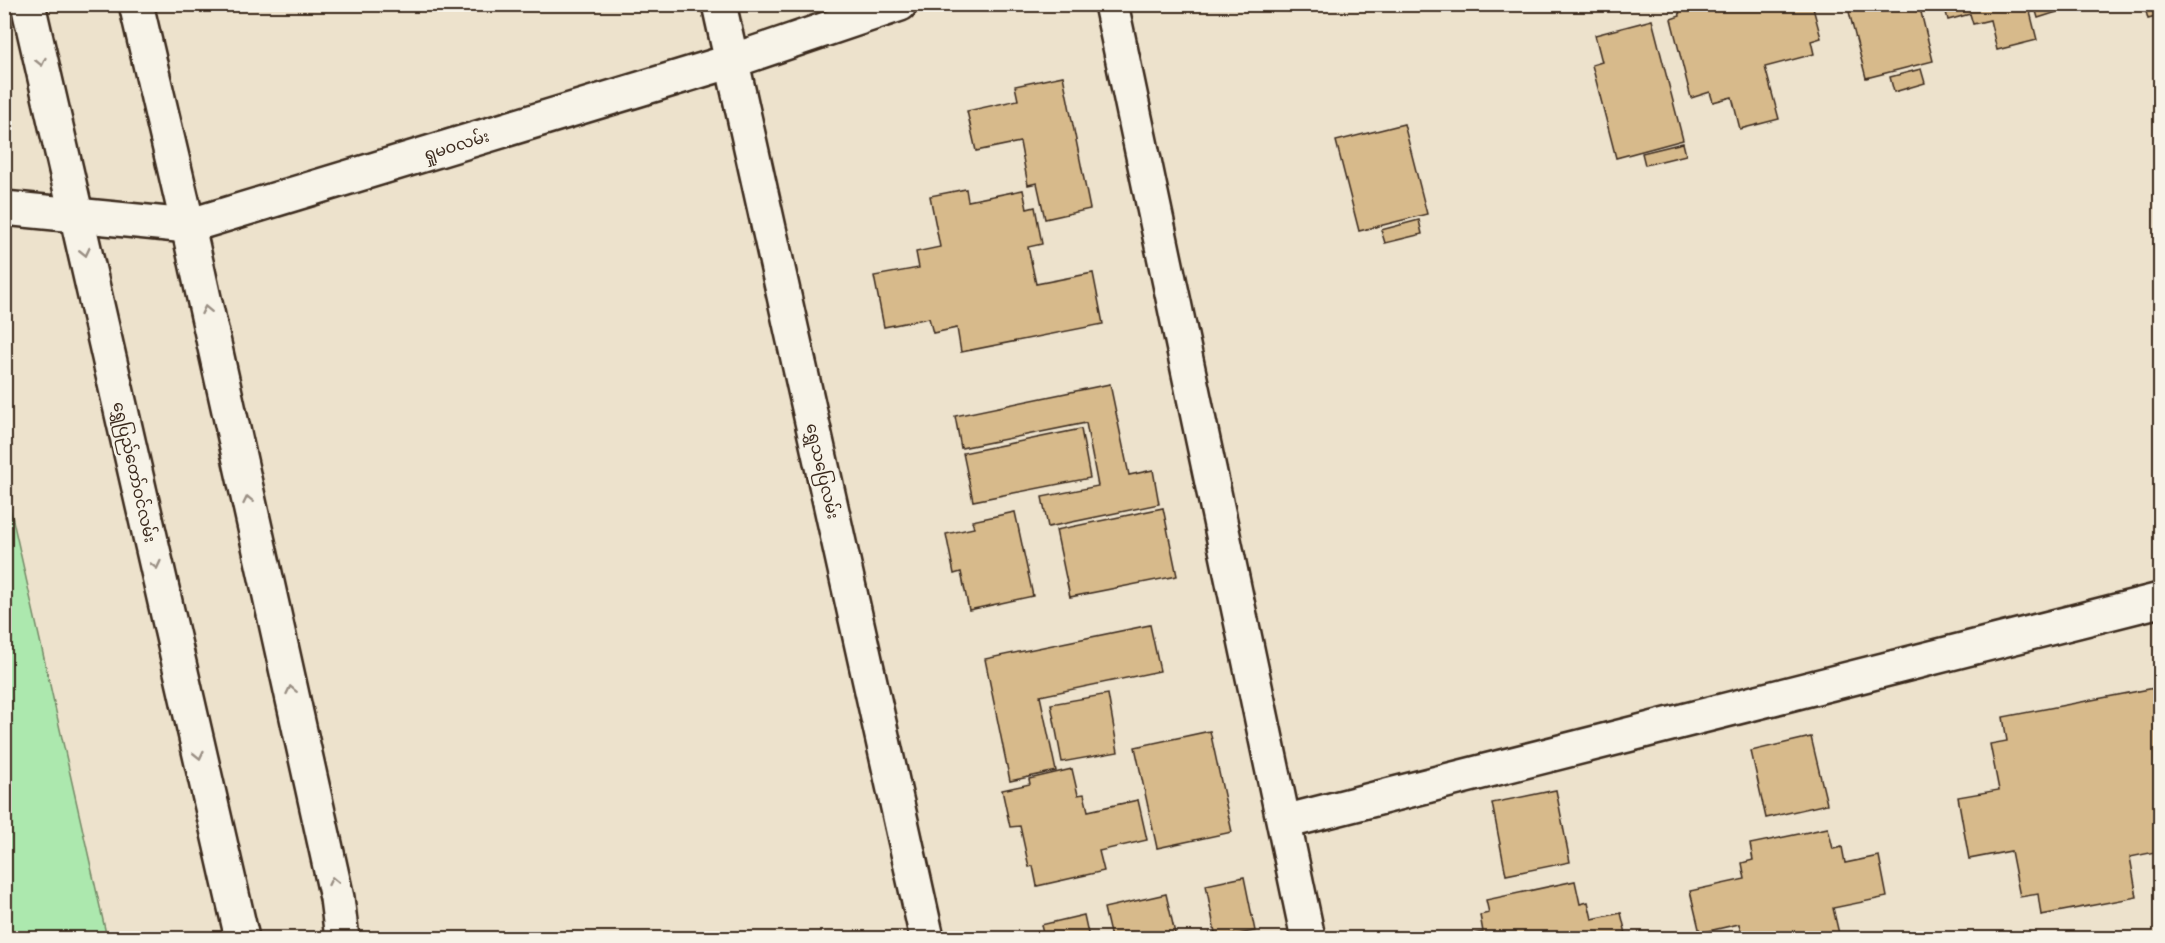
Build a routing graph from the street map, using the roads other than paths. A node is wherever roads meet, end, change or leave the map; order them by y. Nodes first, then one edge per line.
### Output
1 (28, 4) edge
2 (136, 4) edge
3 (719, 4) edge
4 (900, 4) edge
5 (1111, 4) edge
6 (732, 61) junction
7 (4, 208) edge
8 (76, 214) junction
9 (188, 226) junction
10 (2160, 600) edge
11 (1284, 822) junction
12 (242, 939) edge
13 (342, 939) edge
14 (927, 939) edge
15 (1308, 939) edge

1 -> 8 street, ရွှေပြည်တော်ဝင်လမ်း
2 - 9 street
3 - 6 street, ရွှေသပြေလမ်း
4 - 6 street, ရှုမဝလမ်း
5 - 11 street
6 - 9 street, ရှုမဝလမ်း
6 - 14 street, ရွှေသပြေလမ်း
7 - 8 street, ရှုမဝလမ်း
8 - 9 street, ရှုမဝလမ်း
8 -> 12 street, ရွှေပြည်တော်ဝင်လမ်း
13 -> 9 street
10 - 11 street
11 - 15 street

